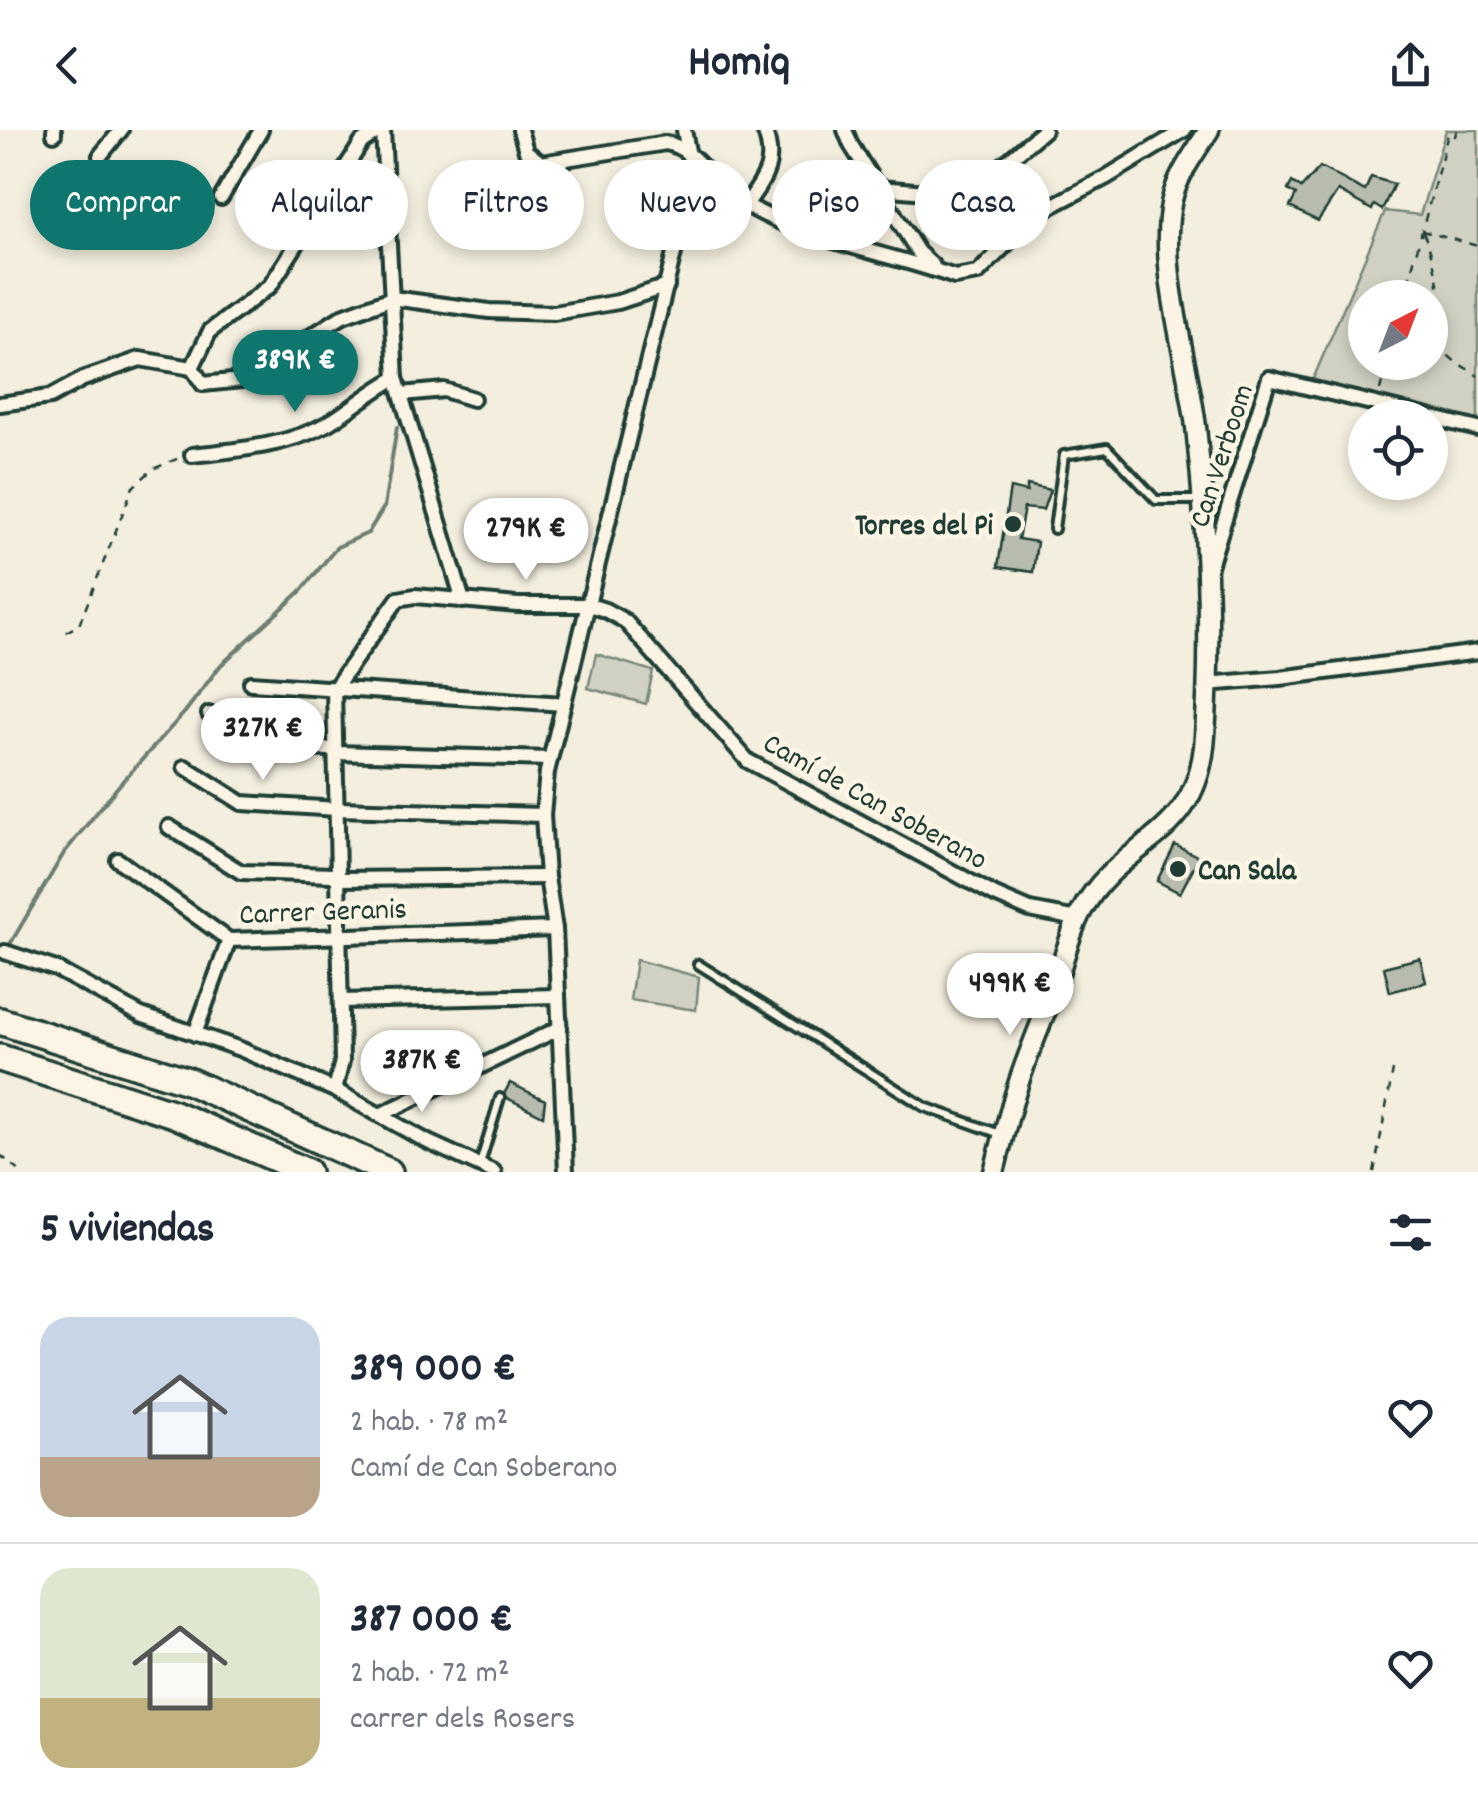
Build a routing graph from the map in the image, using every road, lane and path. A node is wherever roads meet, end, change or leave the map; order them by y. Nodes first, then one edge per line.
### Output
1 (121, 130) edge
2 (261, 130) edge
3 (381, 130) edge
4 (520, 130) edge
5 (684, 130) edge
6 (764, 130) edge
7 (844, 130) edge
8 (1044, 130) edge
9 (1184, 130) edge
10 (1210, 130) edge
11 (1457, 130) edge
12 (688, 152) junction
13 (100, 156) dead end
14 (695, 160) edge
15 (861, 160) edge
16 (895, 189) edge
17 (752, 197) edge
18 (221, 198) dead end
19 (752, 208) edge
20 (895, 213) edge
21 (1422, 231) junction
22 (1478, 246) edge
23 (938, 271) junction
24 (1409, 280) edge
25 (1436, 280) edge
26 (668, 286) junction
27 (392, 298) junction
28 (1448, 355) edge
29 (192, 368) junction
30 (1478, 376) edge
31 (396, 378) junction
32 (402, 394) junction
33 (473, 400) dead end
34 (1360, 400) edge
35 (0, 404) edge
36 (1448, 422) edge
37 (1478, 429) edge
38 (192, 455) joint
39 (1202, 500) junction
40 (1054, 529) dead end
41 (1206, 578) junction
42 (462, 601) junction
43 (589, 604) junction
44 (66, 632) dead end
45 (1478, 652) edge
46 (251, 683) dead end
47 (1206, 684) junction
48 (334, 689) junction
49 (564, 704) junction
50 (209, 714) dead end
51 (336, 753) junction
52 (550, 759) junction
53 (185, 767) dead end
54 (337, 810) junction
55 (543, 814) junction
56 (169, 827) dead end
57 (118, 860) dead end
58 (547, 876) junction
59 (338, 879) junction
60 (1077, 920) junction
61 (555, 929) junction
62 (340, 935) junction
63 (229, 940) junction
64 (5, 952) dead end
65 (698, 964) dead end
66 (558, 996) junction
67 (341, 1001) junction
68 (0, 1022) edge
69 (560, 1028) junction
70 (195, 1034) junction
71 (0, 1058) edge
72 (1393, 1070) dead end
73 (335, 1090) junction
74 (500, 1098) dead end
75 (380, 1115) junction
76 (1004, 1136) junction
77 (0, 1154) edge
78 (480, 1166) junction
79 (22, 1172) edge
80 (307, 1172) edge
81 (389, 1172) edge
82 (494, 1172) edge
83 (566, 1172) edge
84 (994, 1172) edge
85 (1374, 1172) edge

1 - 13 street
2 - 18 street
3 - 27 street
3 - 29 street
4 - 12 street
5 - 12 street
6 - 17 street
7 - 15 street
8 - 16 street
9 - 23 street
10 - 39 street
11 - 21 path
12 - 14 street
12 - 26 street
19 - 23 street
20 - 23 street
21 - 22 path
21 - 24 path
21 - 25 path
26 - 27 street
26 - 43 street
27 - 29 street
27 - 31 street
28 - 30 path
29 - 35 street
31 - 32 street
31 - 38 street
32 - 33 street
32 - 42 street
34 - 41 street, Can Verboom
36 - 37 street, Can Verboom
38 - 44 path
39 - 40 lane
39 - 41 street
41 - 47 street
42 - 43 street, Camí de Can Soberano
42 - 48 street, Camí de Can Soberano
43 - 49 street
43 - 60 street, Camí de Can Soberano
45 - 47 street
46 - 48 street
47 - 60 street
48 - 49 street
48 - 51 street
49 - 52 street
50 - 51 street
51 - 52 street
51 - 54 street
52 - 55 street
53 - 54 street
54 - 55 street
54 - 59 street
55 - 58 street
56 - 59 street
57 - 63 street, Carrer Geranis
58 - 59 street
58 - 61 street
59 - 62 street
60 - 76 street
61 - 62 street, Carrer Geranis
61 - 66 street
62 - 63 street, Carrer Geranis
62 - 67 street
63 - 70 street
64 - 70 street
65 - 76 lane
66 - 67 street
66 - 69 street
67 - 73 street
68 - 81 highway
69 - 75 street
69 - 83 street
70 - 73 street
71 - 80 highway
72 - 85 path
73 - 75 street
74 - 78 lane
75 - 78 street
76 - 84 street
77 - 79 path
78 - 82 street

